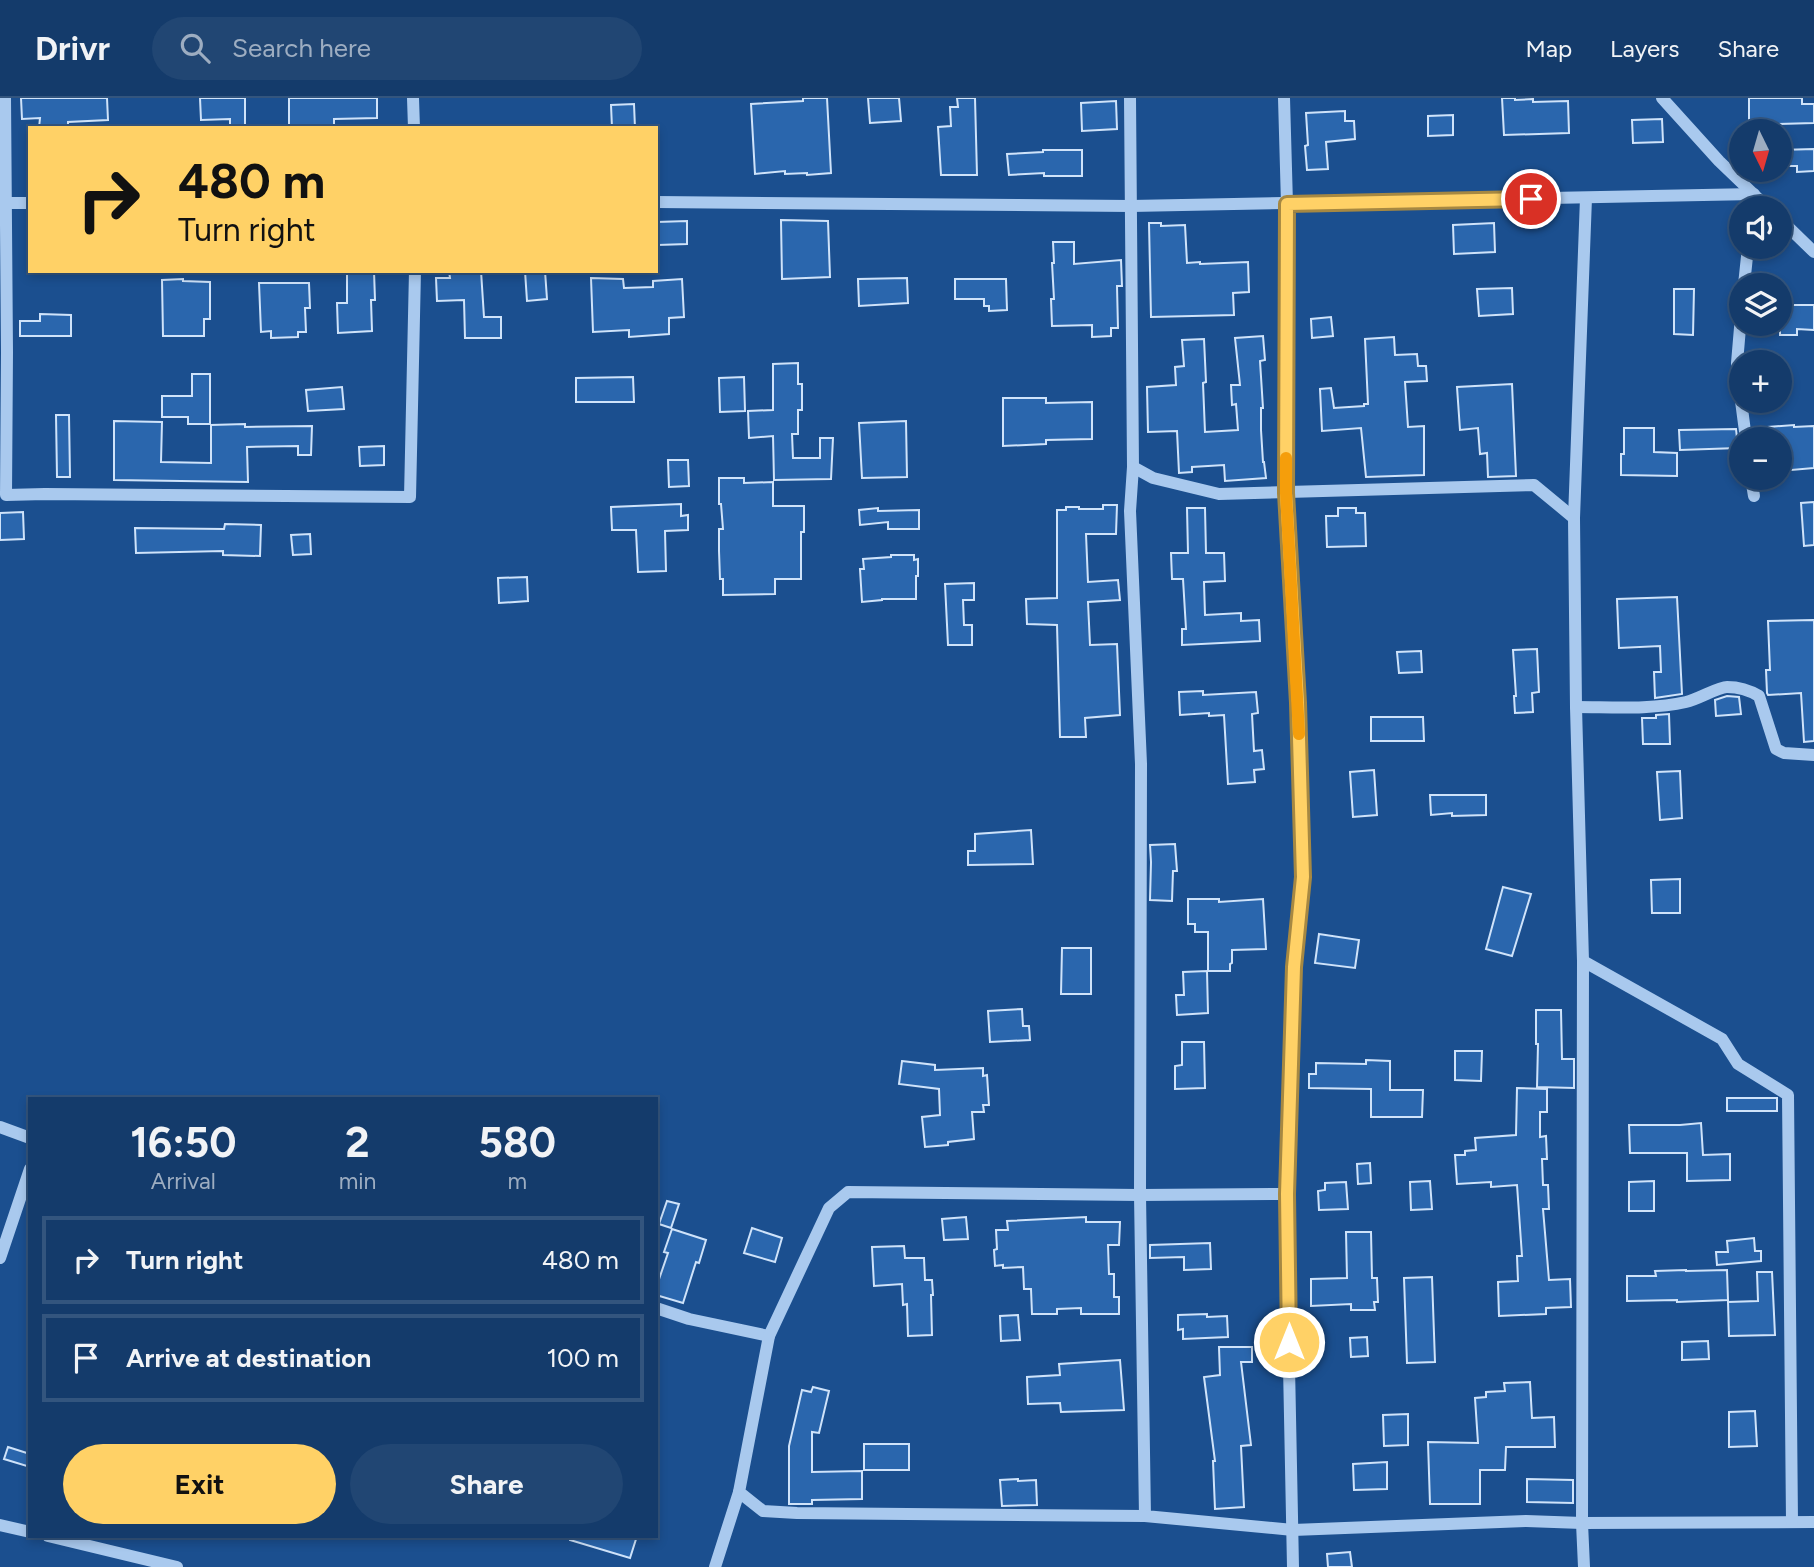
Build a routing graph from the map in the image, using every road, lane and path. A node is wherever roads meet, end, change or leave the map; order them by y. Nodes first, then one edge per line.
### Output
1 (5, 98) edge
2 (413, 98) edge
3 (1130, 98) edge
4 (1284, 98) edge
5 (1662, 98) edge
6 (414, 126) edge
7 (1754, 194) joint
8 (1586, 198) junction
9 (658, 202) edge
10 (3, 203) edge
11 (28, 203) edge
12 (1287, 204) junction
13 (1130, 206) junction
14 (1792, 231) edge
15 (1814, 252) edge
16 (415, 273) edge
17 (4, 352) edge
18 (1133, 467) junction
19 (1753, 490) edge
20 (1286, 493) junction
21 (1754, 496) dead end
22 (1574, 518) junction
23 (1576, 707) junction
24 (1814, 755) edge
25 (1583, 961) junction
26 (0, 1127) edge
27 (28, 1137) edge
28 (28, 1175) edge
29 (1287, 1194) junction
30 (1140, 1195) junction
31 (0, 1258) edge
32 (658, 1309) edge
33 (769, 1336) junction
34 (739, 1492) junction
35 (1144, 1516) junction
36 (1792, 1522) junction
37 (1814, 1522) edge
38 (1582, 1523) junction
39 (0, 1525) edge
40 (1293, 1530) junction
41 (28, 1532) edge
42 (56, 1538) edge
43 (177, 1567) edge
44 (715, 1567) edge
45 (1293, 1567) edge
46 (1584, 1567) edge

1 - 10 street
2 - 6 street
3 - 13 street
4 - 12 street
5 - 7 street
7 - 8 street
8 - 12 street
8 - 22 street
9 - 13 street
10 - 11 street
10 - 17 street
12 - 13 street
12 - 20 street
13 - 18 street
14 - 15 street
16 - 17 street
18 - 20 street
18 - 30 street
19 - 21 street
20 - 22 street
20 - 29 street
22 - 23 street
23 - 24 street
23 - 25 street
25 - 36 street
25 - 38 street
26 - 27 street
28 - 31 street
29 - 30 street
29 - 40 street
30 - 33 street
30 - 35 street
32 - 33 street
33 - 34 street
34 - 35 street
34 - 44 street
35 - 40 street
36 - 37 street
36 - 38 street
38 - 40 street
38 - 46 street
39 - 41 street
40 - 45 street
42 - 43 street

